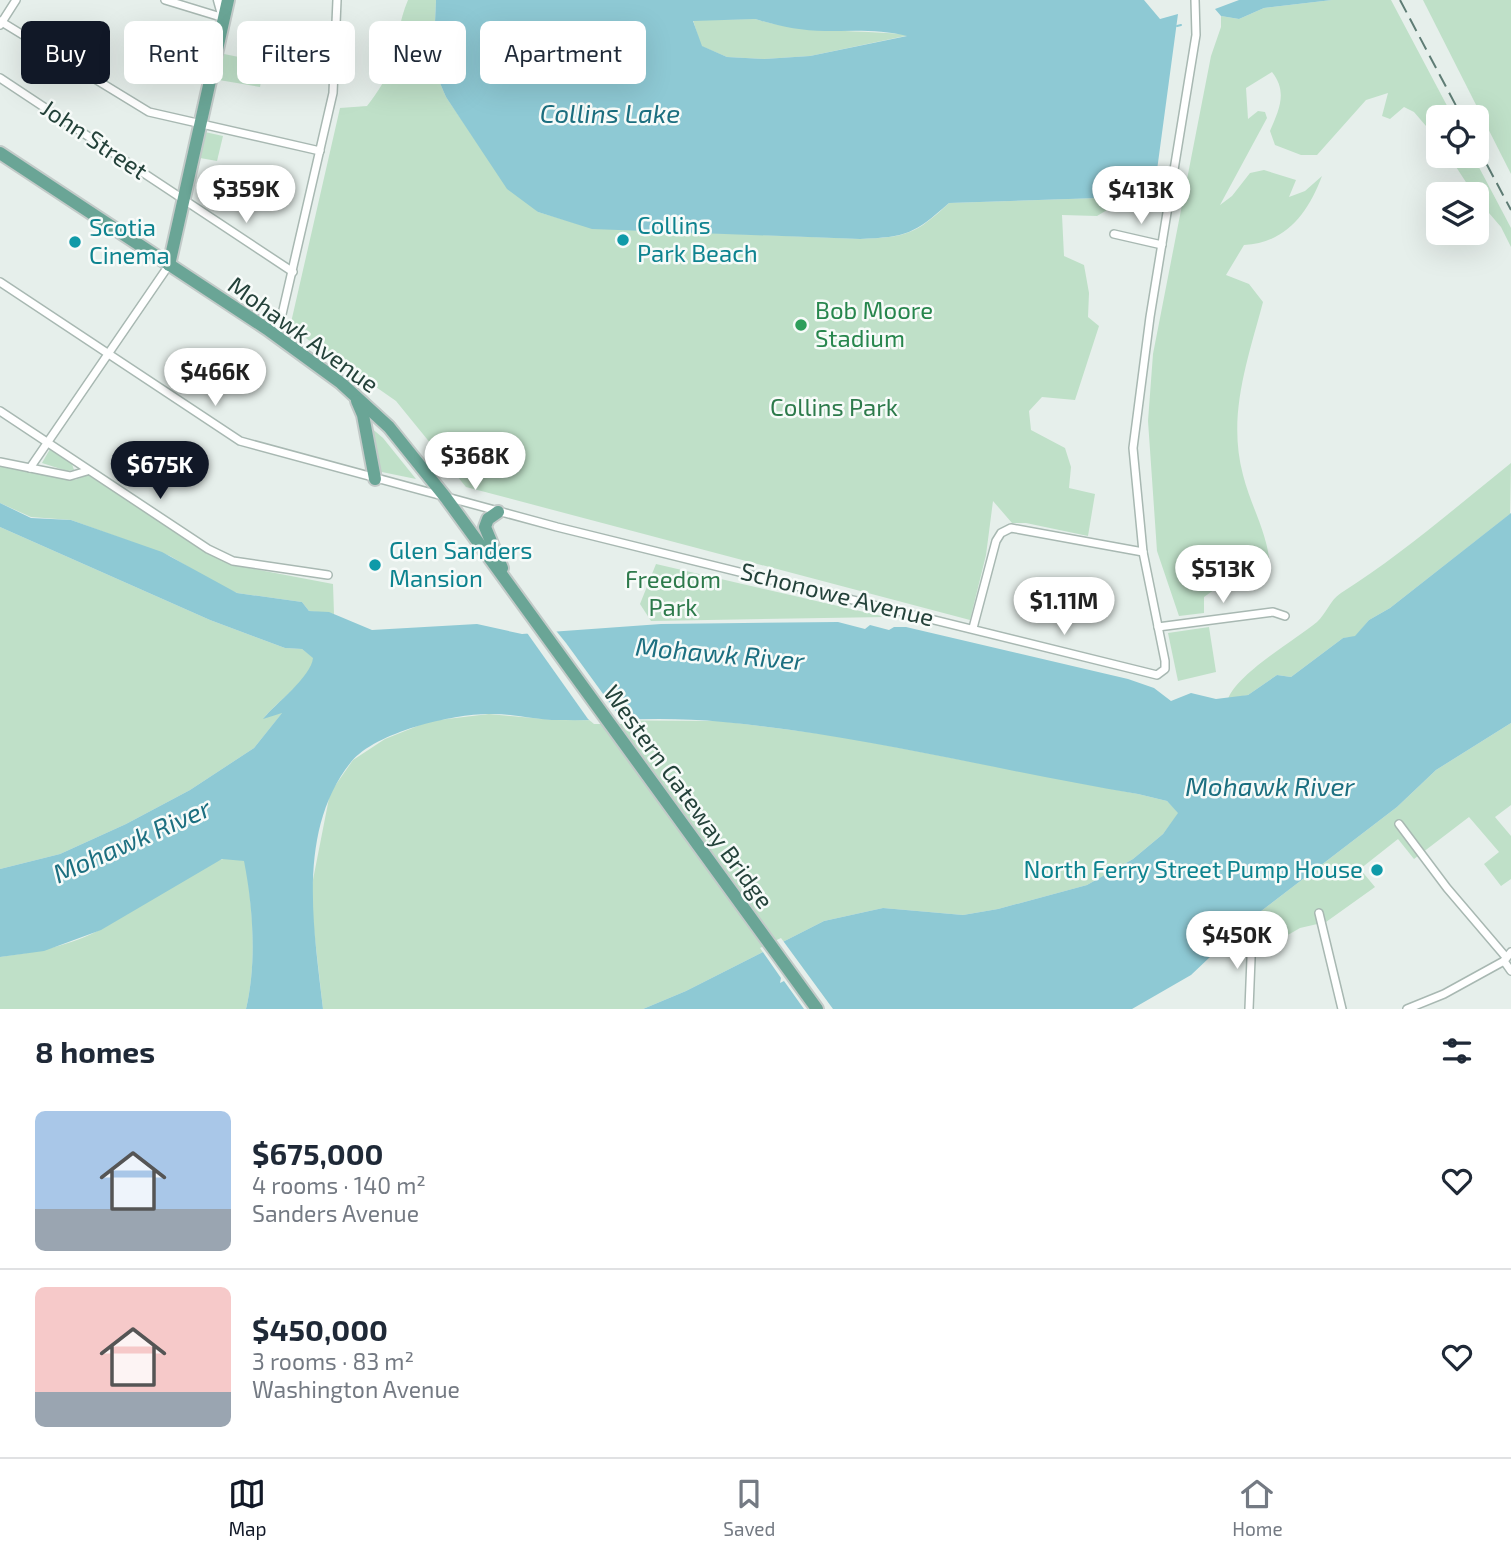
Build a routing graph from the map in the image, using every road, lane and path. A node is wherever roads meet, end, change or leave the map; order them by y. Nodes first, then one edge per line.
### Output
1 (16, 0) edge
2 (165, 0) edge
3 (219, 0) edge
4 (228, 0) edge
5 (337, 0) edge
6 (1195, 0) edge
7 (224, 18) junction
8 (1, 23) edge
9 (0, 78) edge
10 (201, 124) junction
11 (320, 151) junction
12 (0, 153) edge
13 (184, 200) junction
14 (1114, 234) dead end
15 (1162, 245) junction
16 (169, 265) junction
17 (293, 272) junction
18 (0, 282) edge
19 (277, 336) junction
20 (108, 354) junction
21 (354, 394) junction
22 (0, 411) edge
23 (48, 443) junction
24 (0, 462) edge
25 (30, 468) junction
26 (87, 471) junction
27 (375, 479) junction
28 (446, 498) junction
29 (498, 512) junction
30 (1143, 552) junction
31 (328, 575) dead end
32 (505, 582) junction
33 (526, 610) joint
34 (1285, 616) dead end
35 (973, 628) junction
36 (1158, 628) junction
37 (1399, 824) dead end
38 (1319, 913) dead end
39 (1252, 933) dead end
40 (1507, 956) edge
41 (1511, 971) edge
42 (817, 1009) edge
43 (1249, 1009) edge
44 (1342, 1009) edge
45 (1407, 1009) edge

1 - 8 street
2 - 7 street
3 - 7 street
4 - 7 main road
5 - 11 street
6 - 15 street
7 - 10 main road
8 - 10 street
9 - 13 street, John Street
10 - 11 street
10 - 13 main road
11 - 17 street
12 - 16 main road, Mohawk Avenue
13 - 16 main road
13 - 17 street, John Street
14 - 15 street
15 - 30 street
16 - 19 main road, Mohawk Avenue
16 - 20 street
17 - 19 street
18 - 20 street, Schonowe Avenue
19 - 21 main road, Mohawk Avenue
20 - 23 street
20 - 27 street, Schonowe Avenue
21 - 27 main road
21 - 28 main road, Mohawk Avenue
22 - 23 street
23 - 25 street
23 - 26 street
24 - 25 street
25 - 26 street
26 - 31 street
27 - 28 street, Schonowe Avenue
28 - 29 street, Schonowe Avenue
28 - 32 main road, Mohawk Avenue
29 - 32 main road
29 - 35 street, Schonowe Avenue
30 - 35 street
30 - 36 street
32 - 33 main road, Mohawk Avenue
33 - 42 main road, Western Gateway Bridge
34 - 36 street
35 - 36 street, Schonowe Avenue
37 - 40 street
38 - 44 street
39 - 43 street
40 - 41 street
40 - 45 street

